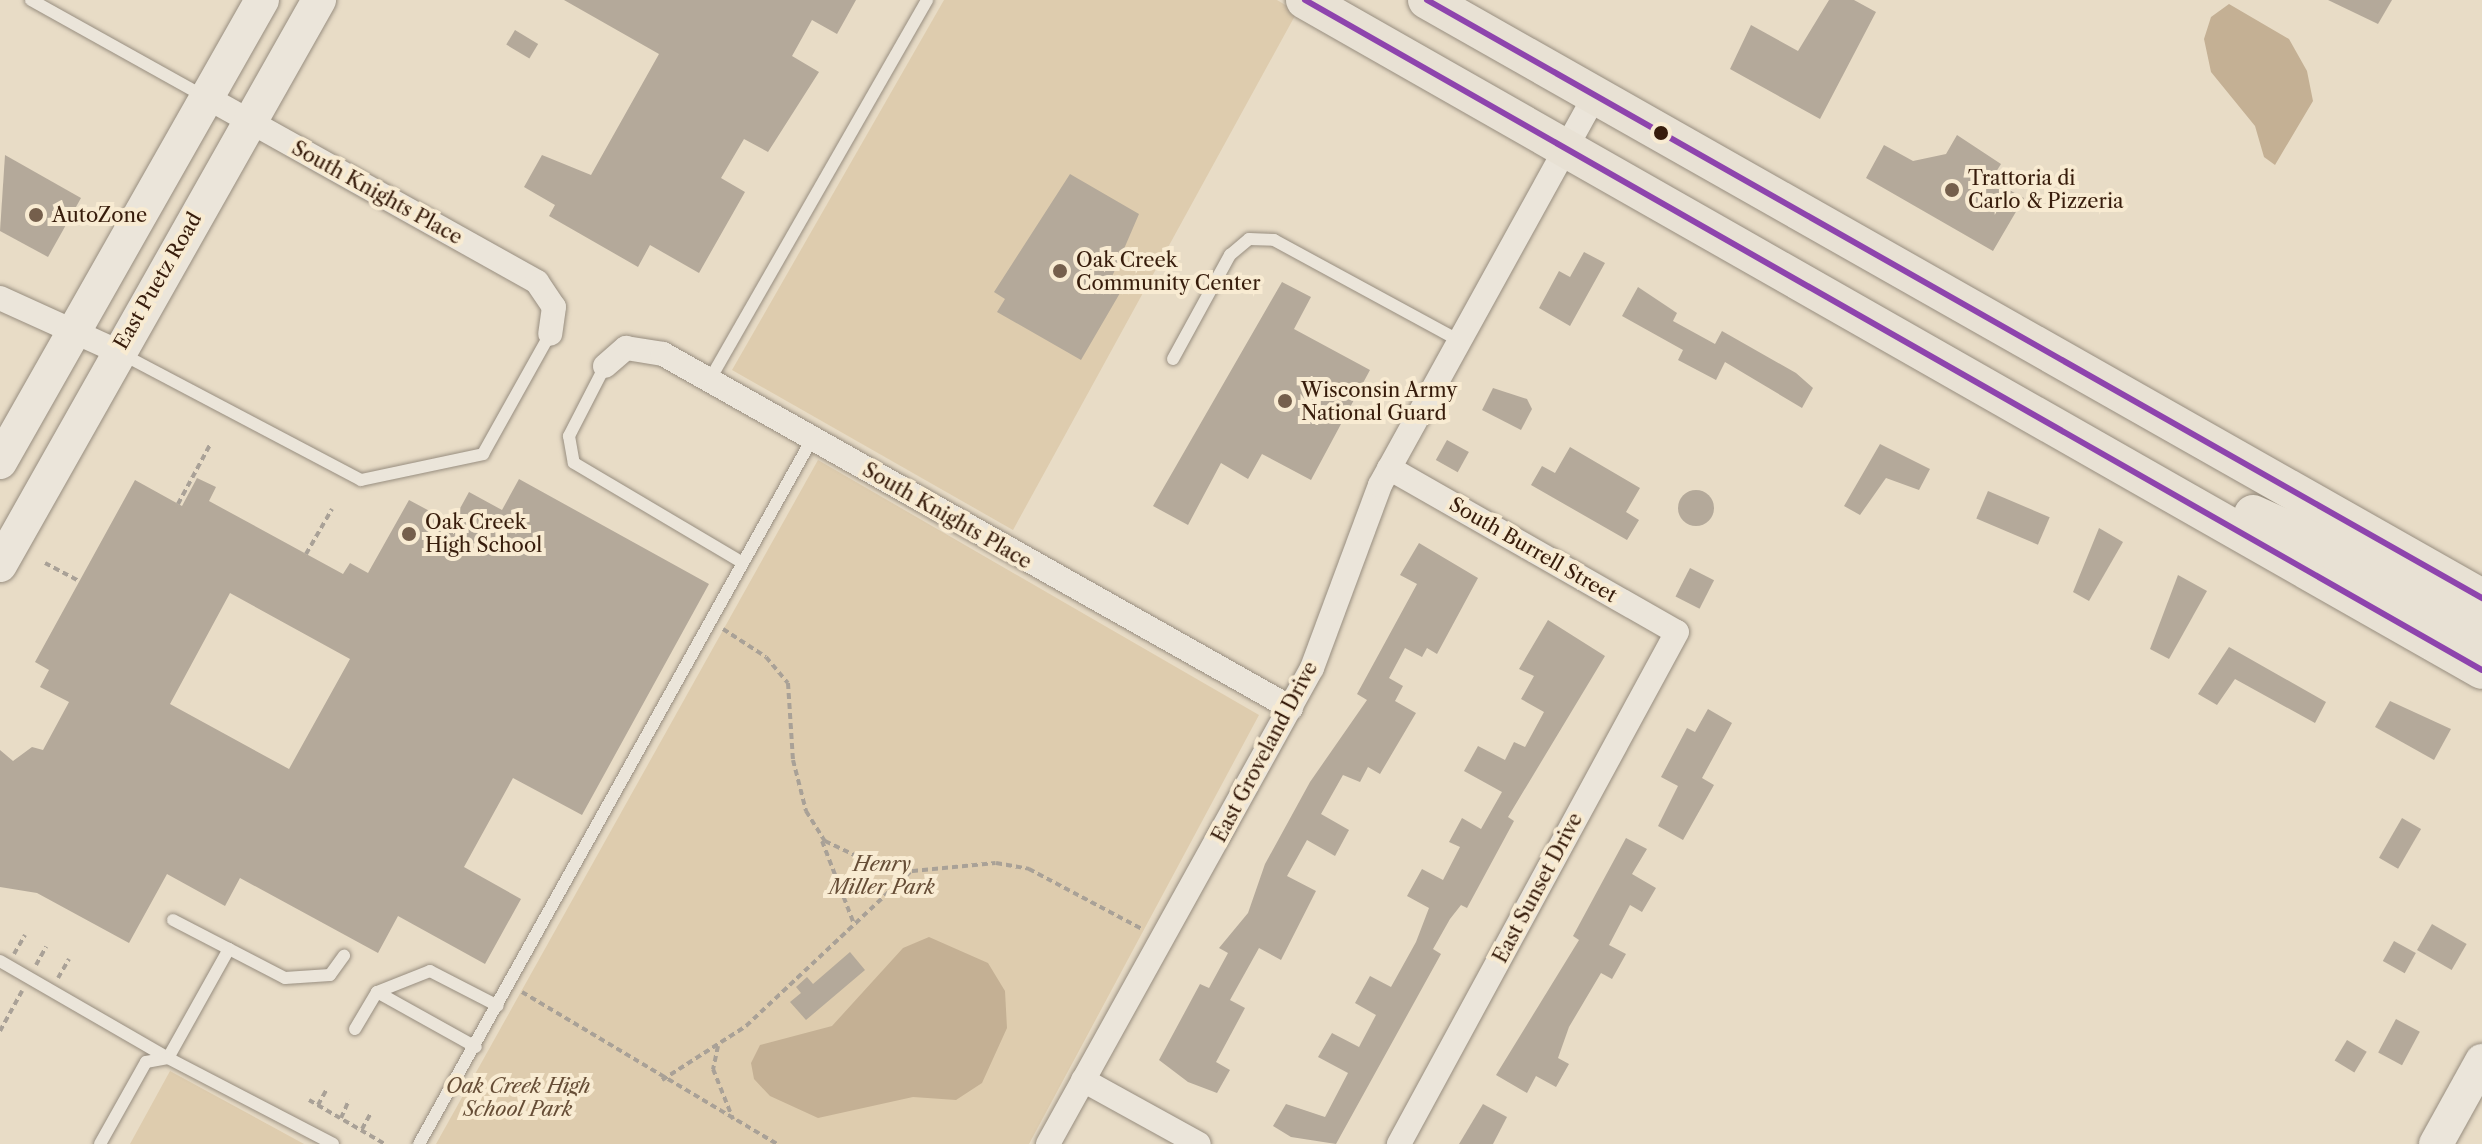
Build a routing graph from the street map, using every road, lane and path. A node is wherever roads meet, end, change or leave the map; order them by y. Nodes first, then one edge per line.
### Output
1 (31, 0) edge
2 (262, 0) edge
3 (319, 0) edge
4 (927, 0) edge
5 (1305, 0) edge
6 (1427, 0) edge
7 (1595, 96) junction
8 (208, 98) junction
9 (250, 122) junction
10 (1565, 151) junction
11 (0, 298) edge
12 (71, 332) junction
13 (550, 334) joint
14 (1460, 341) junction
15 (117, 351) junction
16 (1173, 359) dead end
17 (605, 366) joint
18 (709, 381) junction
19 (812, 439) junction
20 (211, 443) dead end
21 (2109, 456) junction
22 (0, 462) edge
23 (1389, 468) junction
24 (178, 504) dead end
25 (332, 509) dead end
26 (306, 554) dead end
27 (45, 563) dead end
28 (743, 563) junction
29 (0, 565) edge
30 (79, 581) dead end
31 (2482, 598) edge
32 (711, 621) junction
33 (1677, 632) joint
34 (2482, 632) edge
35 (2482, 670) edge
36 (1291, 708) junction
37 (818, 829) junction
38 (910, 872) junction
39 (173, 920) dead end
40 (854, 924) junction
41 (1161, 940) junction
42 (46, 947) dead end
43 (229, 949) junction
44 (344, 956) dead end
45 (69, 959) dead end
46 (0, 961) edge
47 (36, 965) dead end
48 (509, 987) junction
49 (52, 990) junction
50 (377, 992) junction
51 (19, 997) dead end
52 (498, 1006) junction
53 (355, 1029) dead end
54 (0, 1031) edge
55 (718, 1046) junction
56 (476, 1047) junction
57 (168, 1058) junction
58 (2482, 1061) edge
59 (662, 1080) junction
60 (1083, 1080) junction
61 (327, 1089) dead end
62 (309, 1100) dead end
63 (349, 1100) dead end
64 (318, 1105) junction
65 (371, 1113) dead end
66 (341, 1118) junction
67 (733, 1120) junction
68 (362, 1129) junction
69 (100, 1144) edge
70 (333, 1144) edge
71 (385, 1144) edge
72 (419, 1144) edge
73 (777, 1144) edge
74 (1048, 1144) edge
75 (1199, 1144) edge
76 (1399, 1144) edge
77 (2436, 1144) edge

1 - 8 lane
2 - 8 street
3 - 9 street, East Puetz Road
4 - 18 lane
5 - 10 main road
6 - 7 main road
7 - 10 street, East Groveland Drive
7 - 31 main road
8 - 9 street, South Knights Place
8 - 12 street
9 - 13 street, South Knights Place
9 - 15 street, East Puetz Road
10 - 14 street, East Groveland Drive
10 - 21 main road
11 - 12 street
12 - 15 street
12 - 22 street
13 - 15 lane
14 - 16 lane
14 - 23 street, East Groveland Drive
15 - 29 street, East Puetz Road
17 - 18 street, South Knights Place
17 - 28 lane
18 - 19 street, South Knights Place
19 - 28 lane
19 - 36 street, South Knights Place
20 - 24 path
21 - 34 main road
21 - 35 main road
23 - 33 street, South Burrell Street
23 - 36 street, East Groveland Drive
25 - 26 path
27 - 30 path
28 - 32 lane
32 - 37 path
32 - 48 lane
33 - 76 street, East Sunset Drive
36 - 41 street, East Groveland Drive
37 - 38 path
37 - 40 path
38 - 40 path
38 - 41 path
39 - 43 lane
40 - 55 path
41 - 60 street, East Groveland Drive
42 - 47 path
43 - 44 lane
43 - 57 lane
45 - 49 path
46 - 49 lane
48 - 52 lane
48 - 59 path
49 - 57 lane
50 - 52 lane
50 - 53 lane
50 - 56 lane
51 - 54 path
52 - 56 lane
55 - 59 path
55 - 67 path
56 - 72 lane
57 - 69 lane
57 - 70 lane
58 - 77 street
59 - 67 path
60 - 74 street, East Groveland Drive
60 - 75 street
61 - 64 path
62 - 64 path
63 - 66 path
64 - 66 path
65 - 68 path
66 - 68 path
67 - 73 path
68 - 71 path

